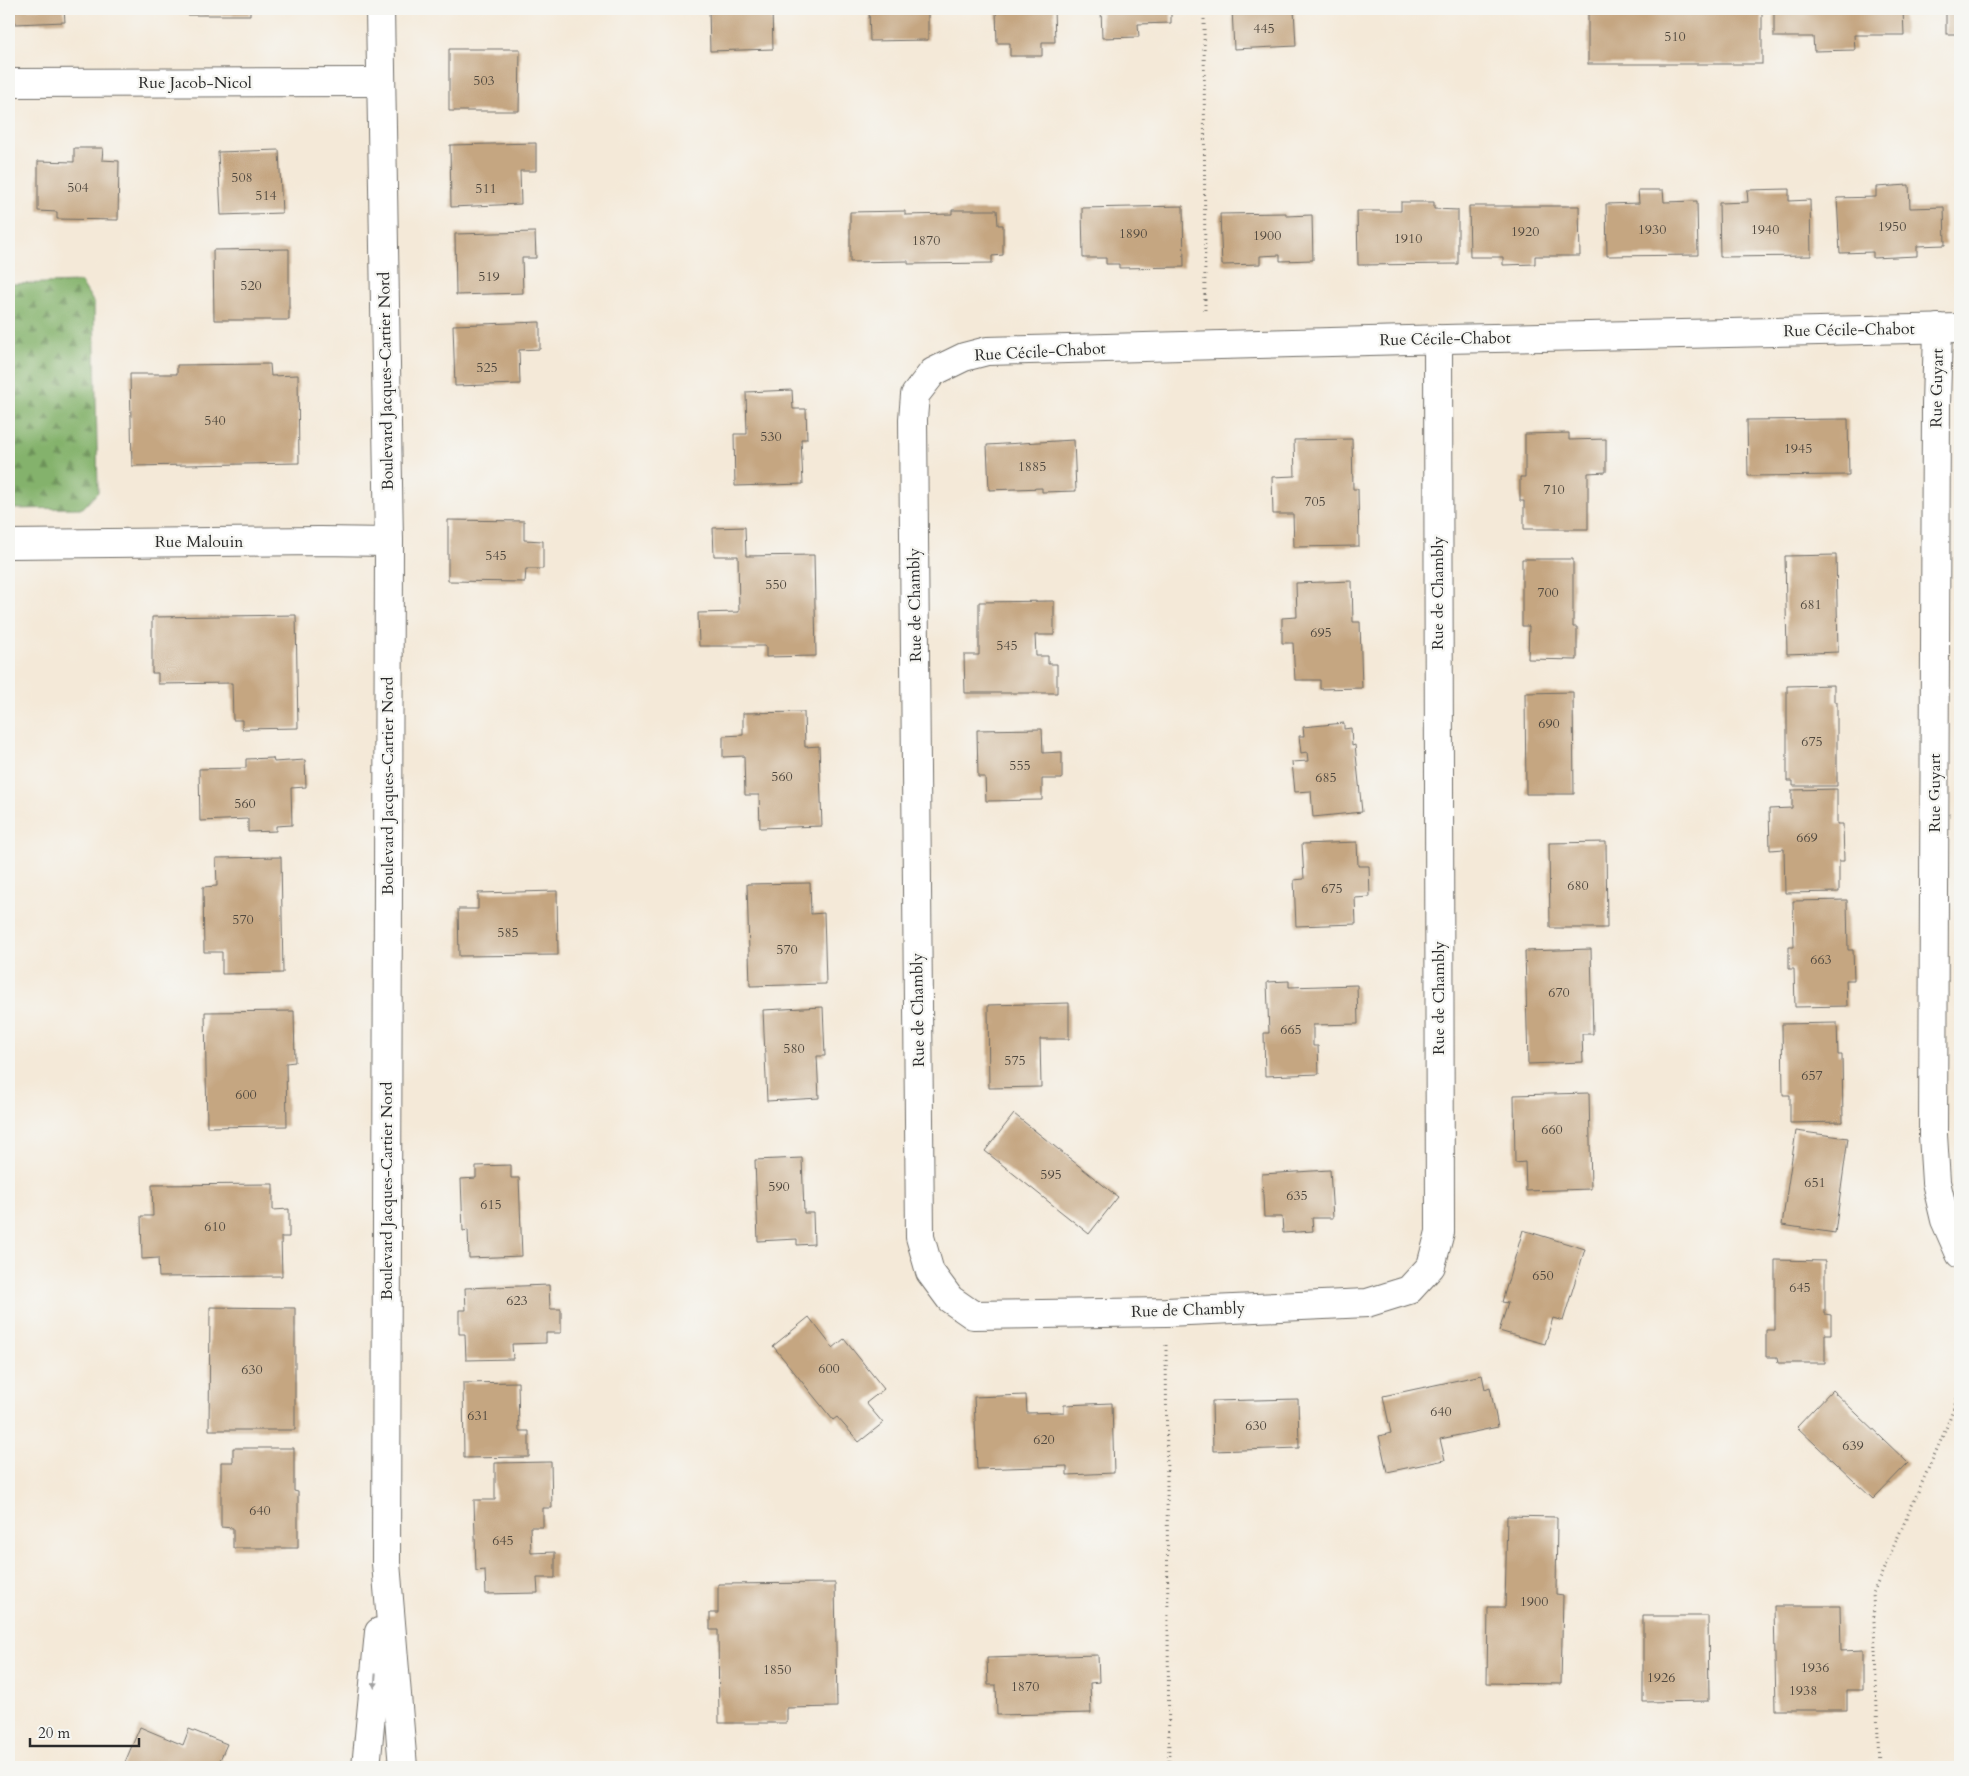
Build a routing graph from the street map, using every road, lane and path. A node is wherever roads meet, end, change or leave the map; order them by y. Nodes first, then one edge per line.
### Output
1 (380, 9) edge
2 (1204, 9) edge
3 (380, 82) junction
4 (9, 83) edge
5 (1949, 328) edge
6 (1438, 339) junction
7 (1205, 344) junction
8 (933, 372) joint
9 (389, 542) junction
10 (9, 544) edge
11 (1960, 1254) edge
12 (1166, 1312) junction
13 (1960, 1391) edge
14 (386, 1563) junction
15 (366, 1767) edge
16 (404, 1767) edge
17 (1169, 1767) edge
18 (1879, 1767) edge

1 - 3 street, Boulevard Jacques-Cartier Nord
2 - 7 path
3 - 4 street, Rue Jacob-Nicol
3 - 9 street, Boulevard Jacques-Cartier Nord
5 - 6 street, Rue Cécile-Chabot
5 - 11 street, Rue Guyart
6 - 7 street, Rue Cécile-Chabot
6 - 12 street, Rue de Chambly
7 - 8 street, Rue Cécile-Chabot
8 - 12 street, Rue de Chambly
9 - 10 street, Rue Malouin
9 - 14 street, Boulevard Jacques-Cartier Nord
12 - 17 path
13 - 18 path
14 -> 15 street, Boulevard Jacques-Cartier Nord
14 - 16 street, Boulevard Jacques-Cartier Nord

